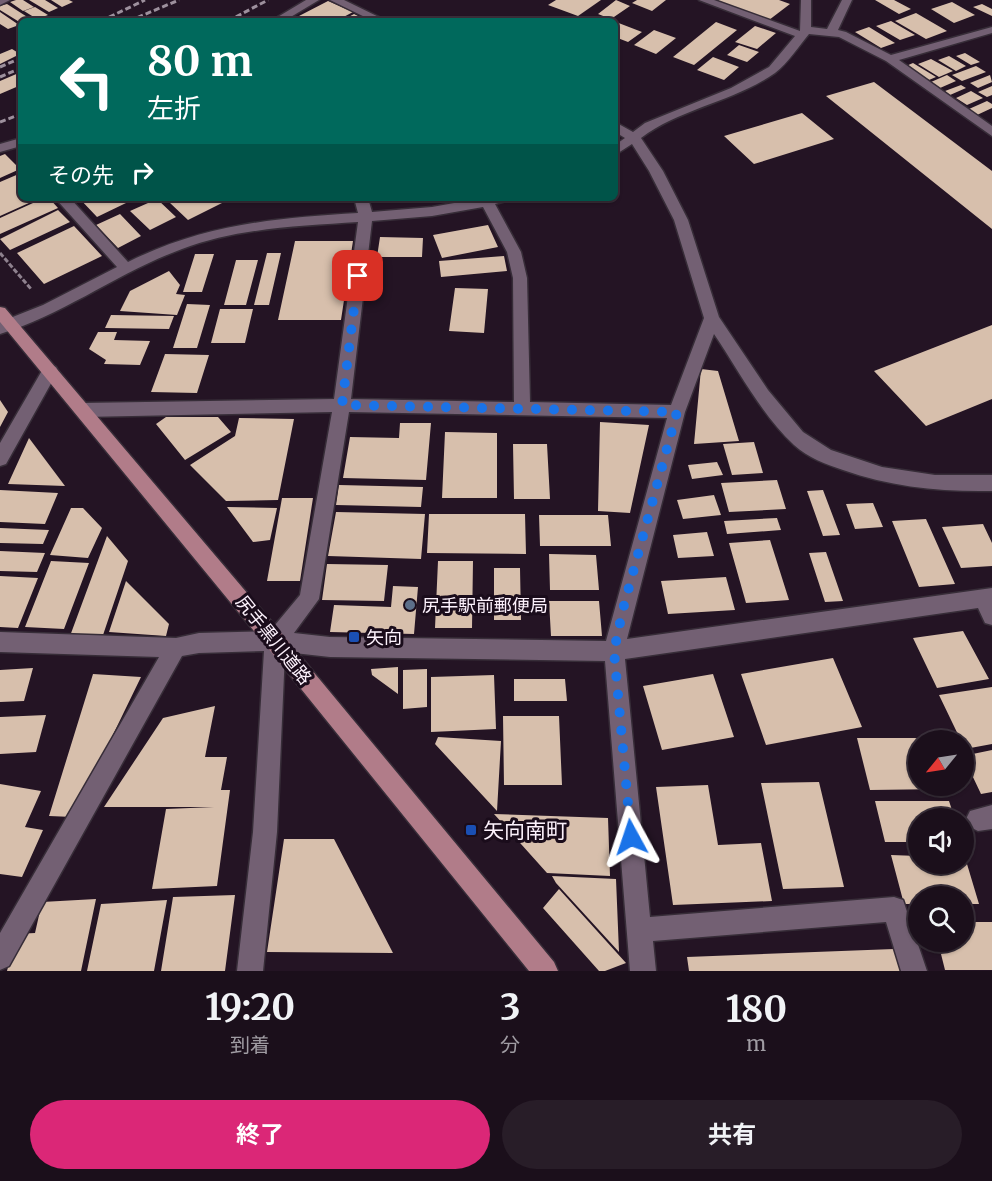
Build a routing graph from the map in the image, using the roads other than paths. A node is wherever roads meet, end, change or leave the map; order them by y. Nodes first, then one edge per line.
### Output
1 (5, 0) edge
2 (314, 0) edge
3 (335, 0) edge
4 (704, 0) edge
5 (806, 0) edge
6 (847, 0) edge
7 (0, 2) edge
8 (281, 18) edge
9 (375, 18) edge
10 (992, 30) edge
11 (803, 32) junction
12 (831, 33) junction
13 (890, 59) junction
14 (618, 128) edge
15 (992, 132) edge
16 (634, 139) junction
17 (618, 149) edge
18 (65, 201) edge
19 (362, 201) edge
20 (489, 201) edge
21 (494, 201) edge
22 (366, 217) junction
23 (126, 268) junction
24 (712, 318) junction
25 (3, 321) edge
26 (50, 371) junction
27 (342, 405) junction
28 (522, 409) junction
29 (83, 410) junction
30 (677, 412) junction
31 (0, 459) edge
32 (992, 483) edge
33 (989, 603) edge
34 (275, 641) junction
35 (0, 642) edge
36 (176, 648) junction
37 (614, 651) junction
38 (640, 930) junction
39 (0, 957) edge
40 (250, 971) edge
41 (545, 971) edge
42 (643, 971) edge
43 (914, 971) edge

1 - 7 street
2 - 8 street
3 - 9 street
4 - 11 street
5 - 11 street
6 - 12 street
10 - 13 street
11 - 12 street
11 - 16 street
12 - 13 street
13 - 15 street
14 - 16 street
16 - 17 street
16 - 24 street
18 - 23 street
19 - 22 street
20 - 22 street
21 - 28 street
22 - 23 street
22 - 27 street
23 - 25 street
24 - 30 street
24 - 32 street
25 - 26 main road, 尻手黒川道路
26 - 29 main road, 尻手黒川道路
26 - 31 street
27 - 28 street
27 - 29 street
27 - 34 street
28 - 30 street
29 - 34 main road, 尻手黒川道路
30 - 37 street
33 - 37 street
34 - 36 street
34 - 37 street
34 - 40 street
34 - 41 main road, 尻手黒川道路
35 - 36 street
36 - 39 street
37 - 38 street
38 - 42 street
38 - 43 street

